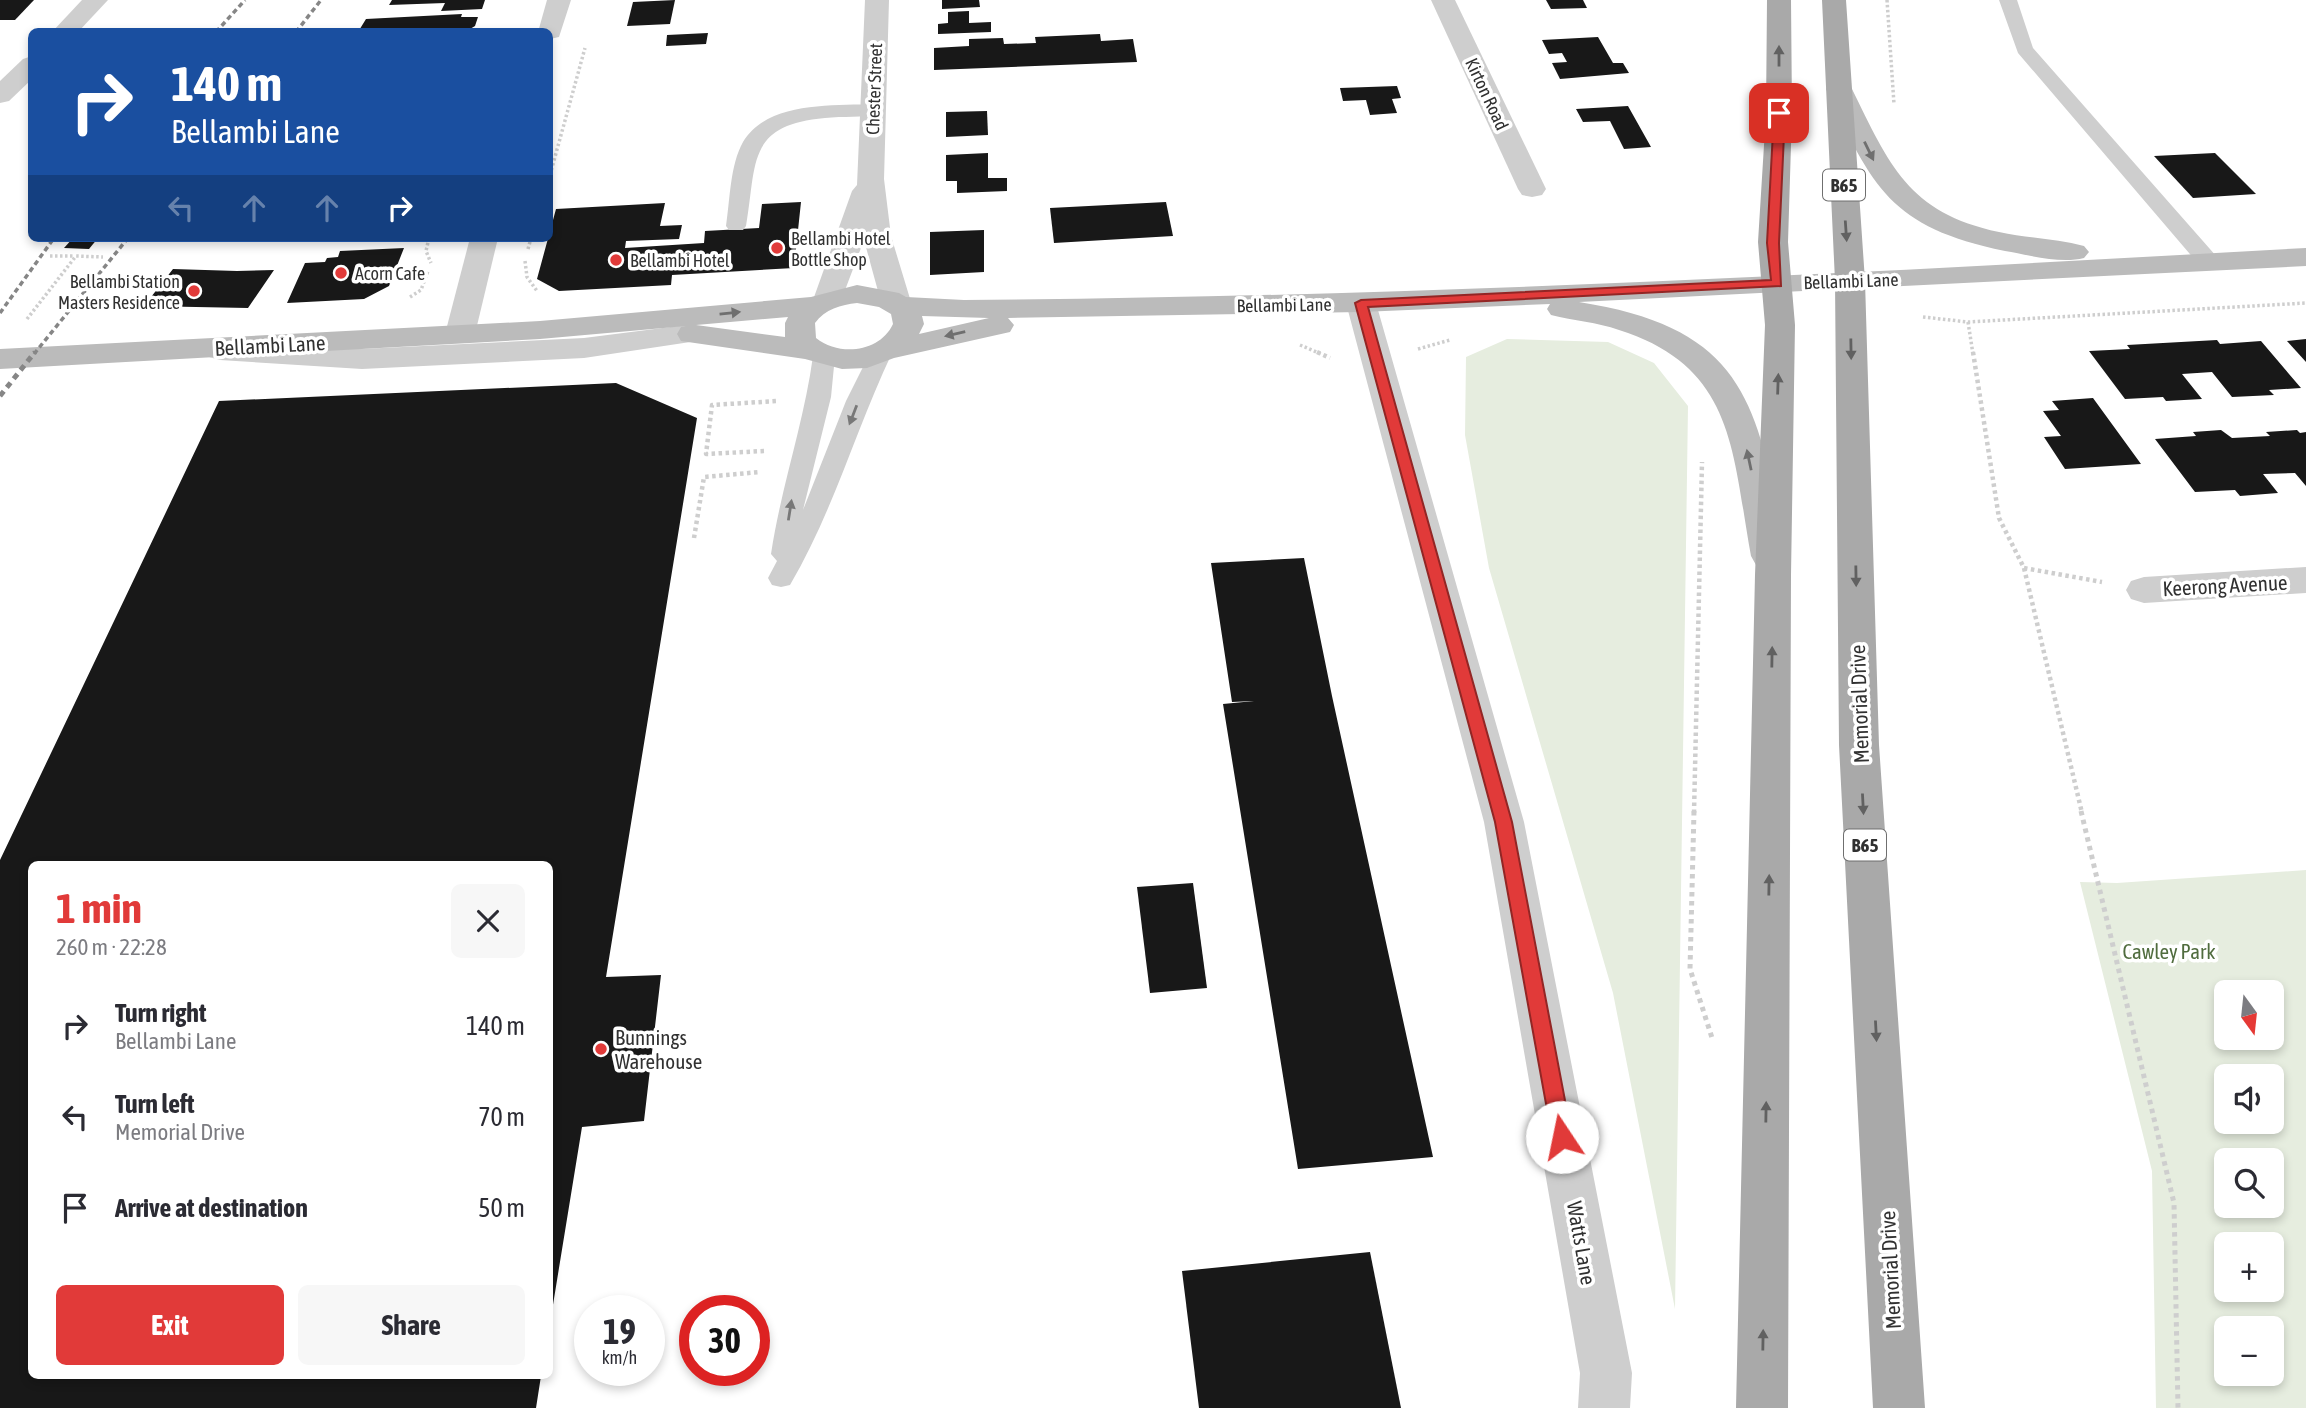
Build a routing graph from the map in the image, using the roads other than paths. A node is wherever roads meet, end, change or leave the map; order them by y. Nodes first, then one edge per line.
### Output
1 (96, 0) edge
2 (559, 0) edge
3 (877, 0) edge
4 (1443, 0) edge
5 (1779, 0) edge
6 (1834, 0) edge
7 (2008, 0) edge
8 (68, 28) edge
9 (551, 28) edge
10 (28, 68) edge
11 (1839, 89) junction
12 (0, 95) edge
13 (873, 110) junction
14 (870, 179) junction
15 (1532, 189) dead end
16 (736, 226) dead end
17 (483, 242) edge
18 (2306, 257) edge
19 (2209, 262) junction
20 (2175, 264) junction
21 (1850, 281) junction
22 (1777, 284) junction
23 (1459, 299) junction
24 (823, 302) junction
25 (1361, 303) junction
26 (898, 304) junction
27 (1143, 308) junction
28 (540, 330) junction
29 (460, 334) junction
30 (686, 334) junction
31 (200, 349) junction
32 (885, 351) junction
33 (818, 353) junction
34 (0, 359) edge
35 (1773, 575) junction
36 (2306, 580) edge
37 (2144, 590) road end
38 (1604, 1408) edge
39 (1762, 1408) edge
40 (1899, 1408) edge

1 - 8 street
2 - 9 street
3 - 13 street, Chester Street
4 - 15 street, Kirton Road
22 -> 5 main road
6 - 11 main road, Memorial Drive / B65
7 - 19 lane
10 - 12 street
11 -> 20 main road
11 -> 21 main road, Memorial Drive / B65
13 - 14 street, Chester Street
13 - 16 lane
14 - 24 street
14 - 26 street
17 - 29 street
18 - 19 main road, Bellambi Lane
19 - 20 main road, Bellambi Lane
20 - 21 main road, Bellambi Lane
21 - 22 main road, Bellambi Lane
21 -> 40 main road, Memorial Drive / B65
22 - 23 main road, Bellambi Lane
35 -> 22 main road
23 - 25 main road, Bellambi Lane
35 -> 23 main road
24 - 26 main road
28 -> 24 main road
24 - 33 main road
25 - 27 main road, Bellambi Lane
25 - 38 street, Watts Lane
26 - 27 main road
26 - 32 main road
27 -> 32 main road
28 - 29 main road, Bellambi Lane
28 - 30 main road
29 - 31 main road, Bellambi Lane
30 - 31 street
30 - 33 main road
31 - 34 main road, Bellambi Lane
32 - 33 main road
32 -> 33 lane
39 -> 35 main road
36 - 37 street, Keerong Avenue

